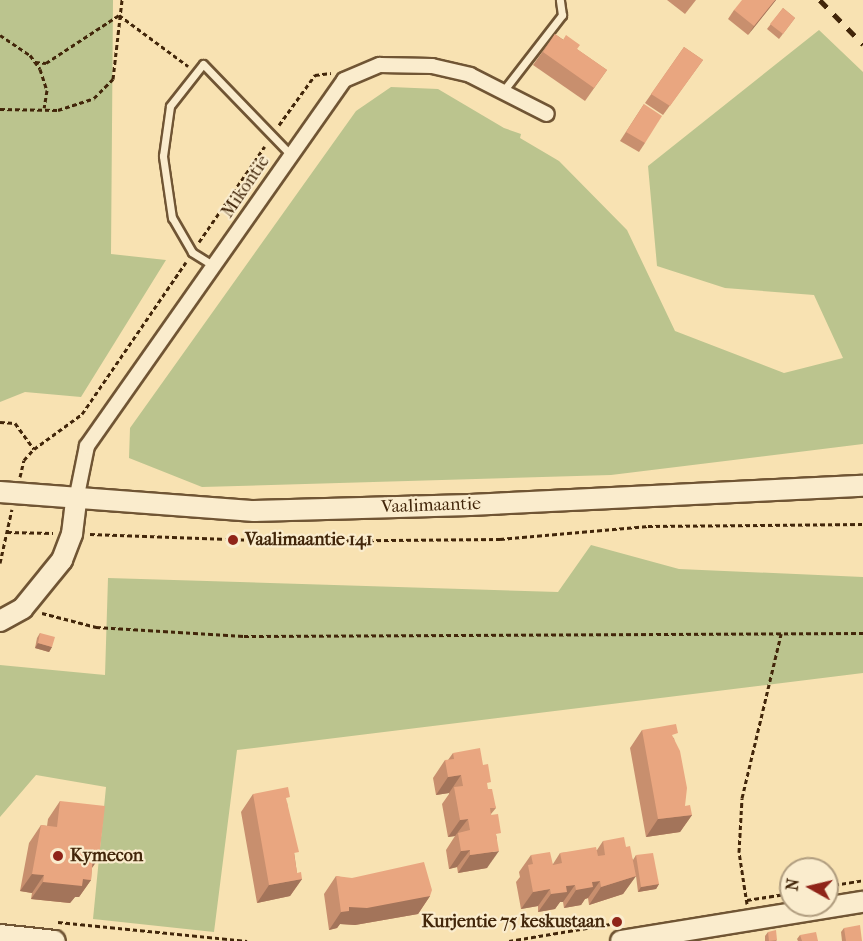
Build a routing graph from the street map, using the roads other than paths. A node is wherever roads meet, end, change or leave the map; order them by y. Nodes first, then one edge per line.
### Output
1 (560, 0) edge
2 (504, 90) junction
3 (547, 114) dead end
4 (290, 154) junction
5 (214, 266) junction
6 (863, 486) edge
7 (8, 493) edge
8 (76, 500) junction
9 (0, 621) edge
10 (863, 902) edge
11 (0, 935) edge
12 (55, 941) edge
13 (621, 941) edge

1 - 2 lane
2 - 3 street
2 - 4 street, Mikontie
4 - 5 street, Mikontie
4 - 5 lane
5 - 8 street, Mikontie
6 - 8 main road, Vaalimaantie
7 - 8 main road, Vaalimaantie
8 - 9 main road
10 - 13 main road
11 - 12 main road

